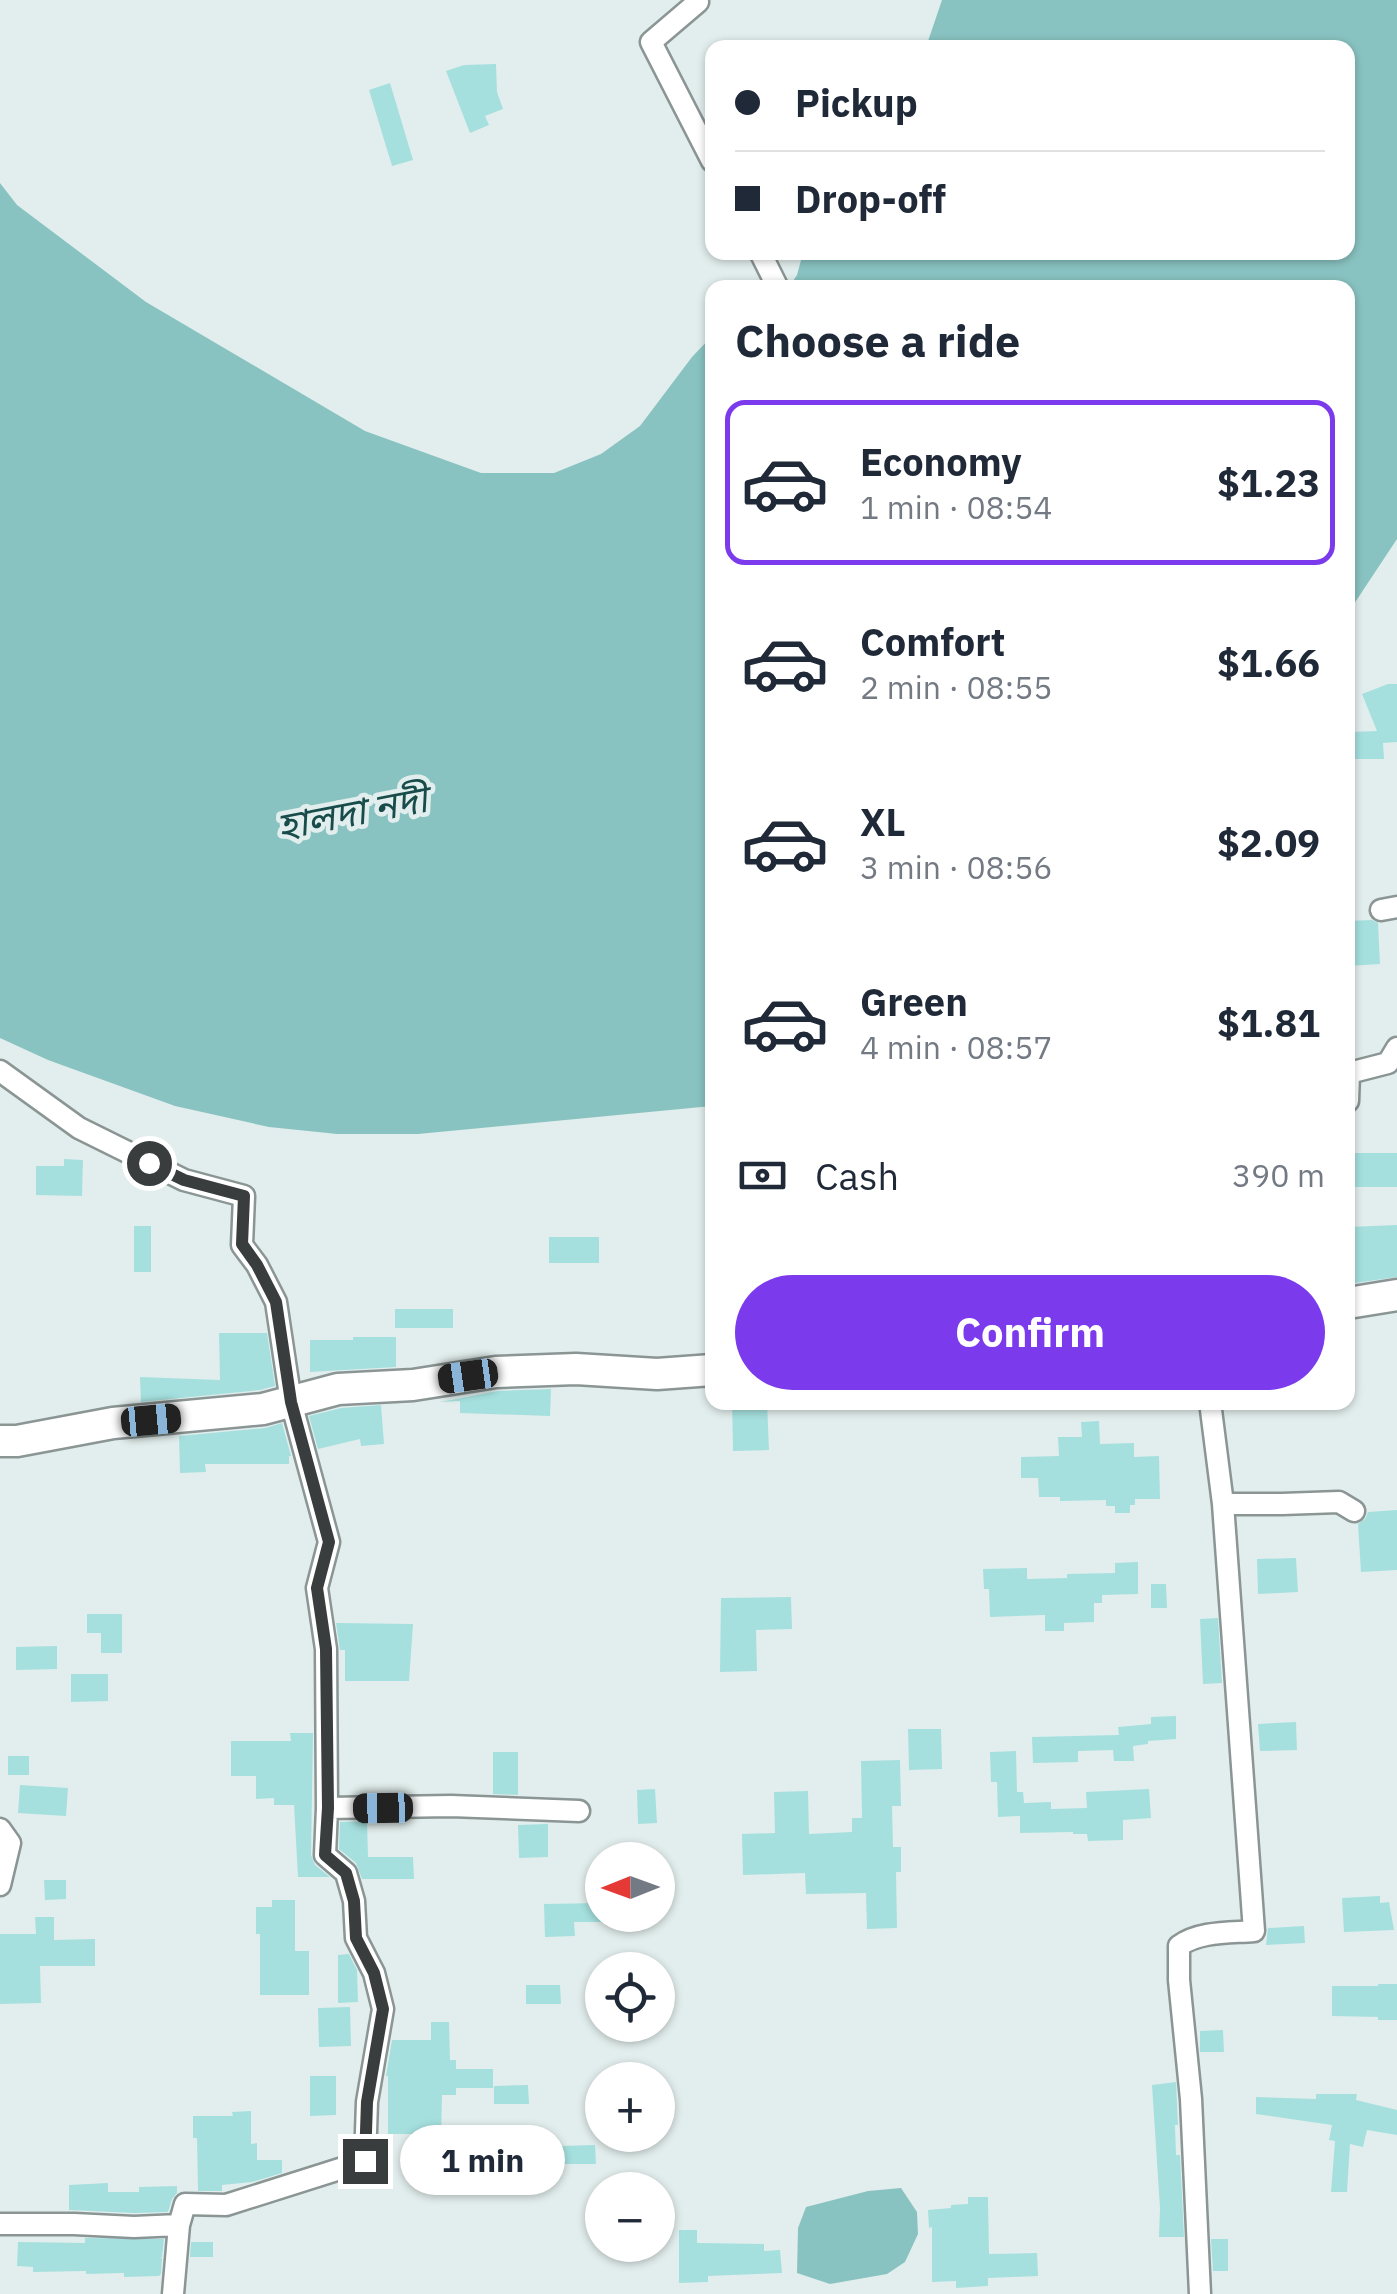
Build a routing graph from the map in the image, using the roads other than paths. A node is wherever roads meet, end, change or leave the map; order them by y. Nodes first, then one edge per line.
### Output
1 (696, 0) edge
2 (705, 147) edge
3 (1397, 1048) edge
4 (0, 1070) edge
5 (1355, 1071) edge
6 (1397, 1295) edge
7 (1355, 1302) edge
8 (705, 1371) edge
9 (291, 1402) junction
10 (1211, 1410) edge
11 (0, 1441) edge
12 (1223, 1504) junction
13 (1354, 1511) dead end
14 (328, 1808) junction
15 (579, 1810) dead end
16 (0, 1829) edge
17 (0, 1886) edge
18 (0, 2224) edge
19 (179, 2224) junction
20 (173, 2294) edge
21 (1200, 2294) edge

1 - 2 street
3 - 5 street
4 - 9 street
6 - 7 street
8 - 9 street
9 - 11 street
9 - 14 street
10 - 12 street
12 - 13 street
12 - 21 street
14 - 15 street
14 - 19 street
16 - 17 street
18 - 19 street
19 - 20 street

